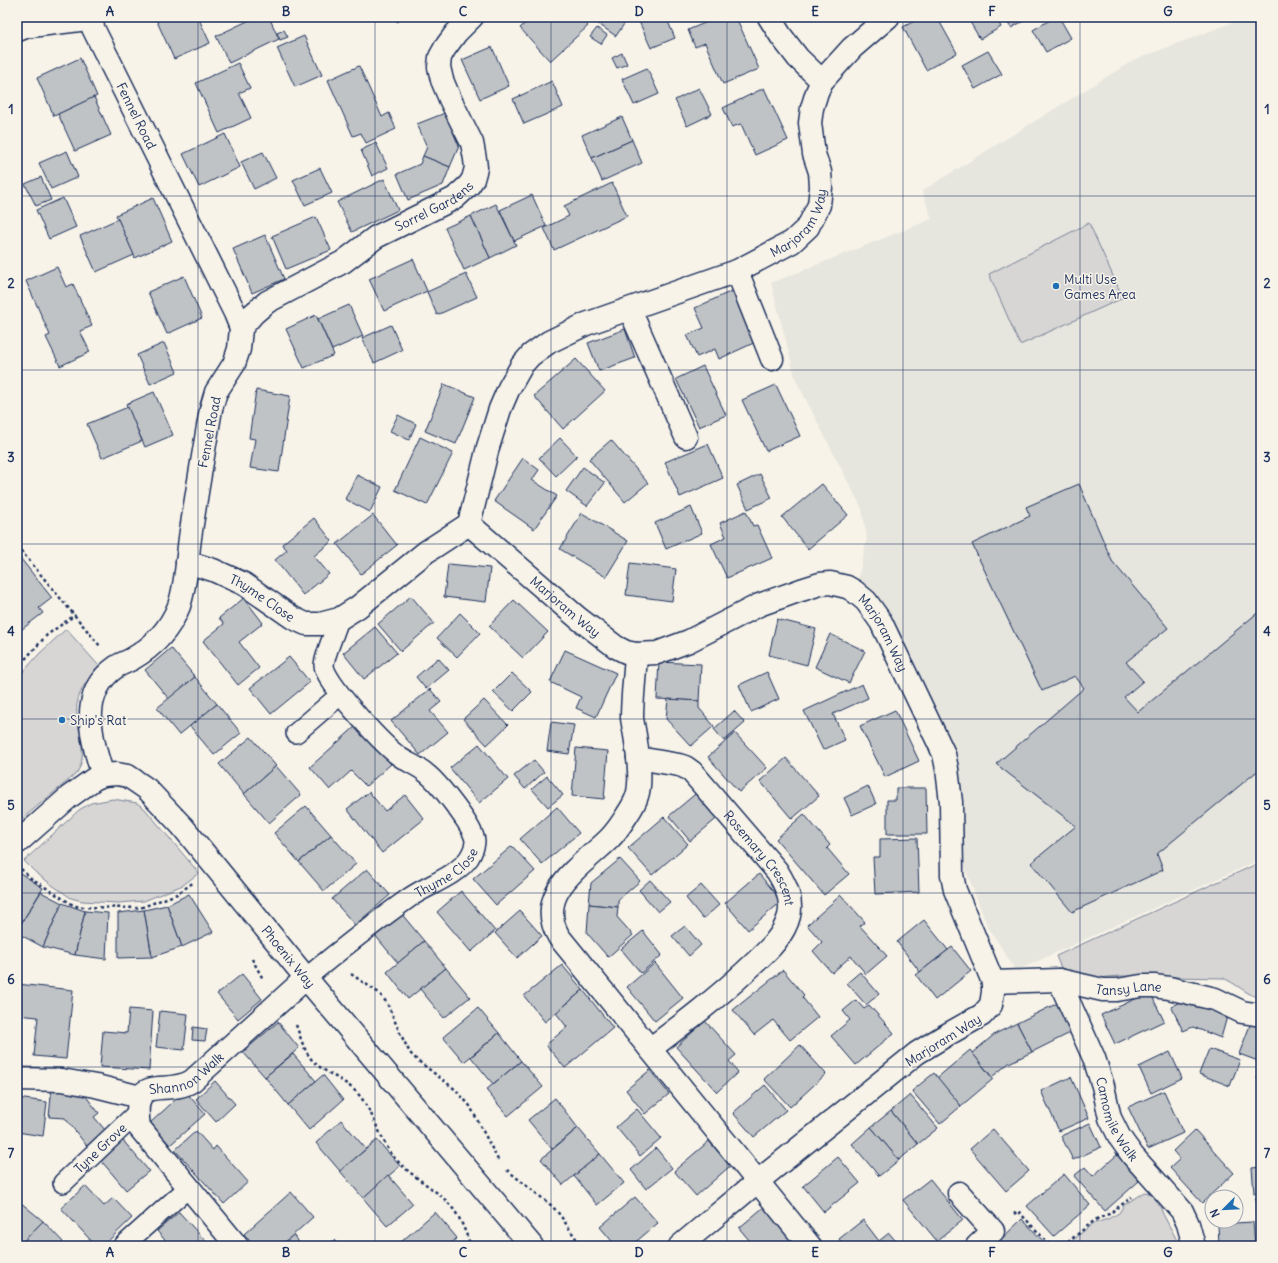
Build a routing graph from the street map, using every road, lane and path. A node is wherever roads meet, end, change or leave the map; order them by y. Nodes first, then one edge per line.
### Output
1 (472, 17) edge
2 (769, 17) edge
3 (888, 17) edge
4 (92, 19) edge
5 (17, 32) edge
6 (822, 82) junction
7 (737, 271) junction
8 (630, 310) junction
9 (241, 328) junction
10 (772, 359) dead end
11 (686, 437) dead end
12 (469, 524) junction
13 (17, 546) edge
14 (187, 562) junction
15 (75, 615) junction
16 (339, 619) junction
17 (636, 654) junction
18 (116, 667) junction
19 (17, 668) edge
20 (340, 695) junction
21 (296, 733) dead end
22 (638, 758) junction
23 (103, 775) junction
24 (17, 843) edge
25 (214, 865) junction
26 (17, 866) edge
27 (251, 957) dead end
28 (332, 957) junction
29 (306, 978) junction
30 (1059, 980) junction
31 (993, 982) junction
32 (279, 1002) junction
33 (1261, 1015) edge
34 (650, 1049) junction
35 (17, 1079) edge
36 (139, 1105) junction
37 (502, 1164) dead end
38 (506, 1169) dead end
39 (1154, 1180) junction
40 (758, 1182) junction
41 (63, 1183) dead end
42 (188, 1187) junction
43 (959, 1193) dead end
44 (993, 1231) junction
45 (122, 1246) edge
46 (237, 1246) edge
47 (472, 1246) edge
48 (532, 1246) edge
49 (581, 1246) edge
50 (680, 1246) edge
51 (810, 1246) edge
52 (977, 1246) edge
53 (1051, 1246) edge
54 (1063, 1246) edge
55 (1194, 1246) edge

1 - 9 street, Sorrel Gardens
2 - 6 street
3 - 6 street
4 - 5 lane
4 - 9 street, Fennel Road
6 - 7 street, Marjoram Way
7 - 8 street, Marjoram Way
7 - 10 street
8 - 11 street
8 - 12 street, Marjoram Way
9 - 14 street, Fennel Road
12 - 16 street, Thyme Close
12 - 17 street, Marjoram Way
13 - 15 path
14 - 16 street, Thyme Close
14 - 18 street, Fennel Road
15 - 18 path
15 - 19 path
16 - 20 lane, Thyme Close
17 - 22 street
17 - 31 street, Marjoram Way
18 - 23 street, Fennel Road
20 - 21 lane
20 - 28 lane, Thyme Close
22 - 34 street
22 - 34 street, Rosemary Crescent
23 - 24 street
23 - 25 street, Phoenix Way
25 - 26 path
25 - 29 street, Phoenix Way
27 - 32 path
28 - 29 lane, Thyme Close
28 - 37 path
29 - 32 street, Shannon Walk
29 - 48 street, Phoenix Way
30 - 31 street, Tansy Lane
30 - 33 street, Tansy Lane
30 - 39 street, Camomile Walk
31 - 40 street, Marjoram Way
32 - 36 street, Shannon Walk
32 - 47 path
34 - 40 street
35 - 36 street, Shannon Walk
36 - 41 lane, Tyne Grove
36 - 42 street, Tyne Grove
38 - 49 path
39 - 54 path
39 - 55 street, Camomile Walk
40 - 50 street, Marjoram Way
40 - 51 street
42 - 45 lane
42 - 46 street, Tyne Grove
43 - 44 street
44 - 52 street
44 - 53 path

